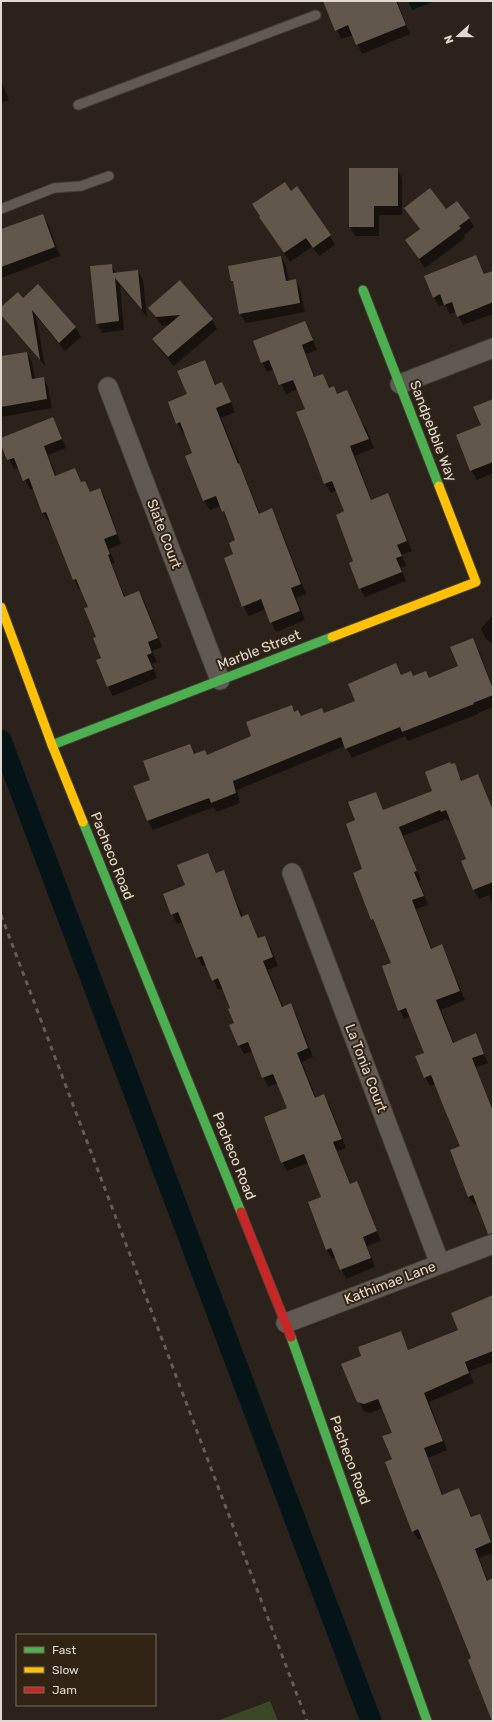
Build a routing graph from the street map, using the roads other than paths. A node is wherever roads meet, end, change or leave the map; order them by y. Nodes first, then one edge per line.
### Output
1 (316, 15) dead end
2 (78, 105) dead end
3 (109, 176) dead end
4 (1, 209) edge
5 (363, 290) dead end
6 (493, 348) edge
7 (400, 384) junction
8 (108, 388) dead end
9 (476, 582) joint
10 (1, 607) edge
11 (220, 680) junction
12 (52, 745) junction
13 (292, 873) dead end
14 (493, 1244) edge
15 (440, 1264) junction
16 (286, 1323) junction
17 (428, 1721) edge

1 - 2 lane
3 - 4 lane
5 - 7 street, Sandpebble Way
6 - 7 street
7 - 9 street, Sandpebble Way
8 - 11 street, Slate Court
9 - 11 street, Marble Street
10 - 12 street, Pacheco Road
11 - 12 street, Marble Street
12 - 16 street, Pacheco Road
13 - 15 street, La Tonia Court
14 - 15 street, Kathimae Lane
15 - 16 street, Kathimae Lane
16 - 17 street, Pacheco Road

